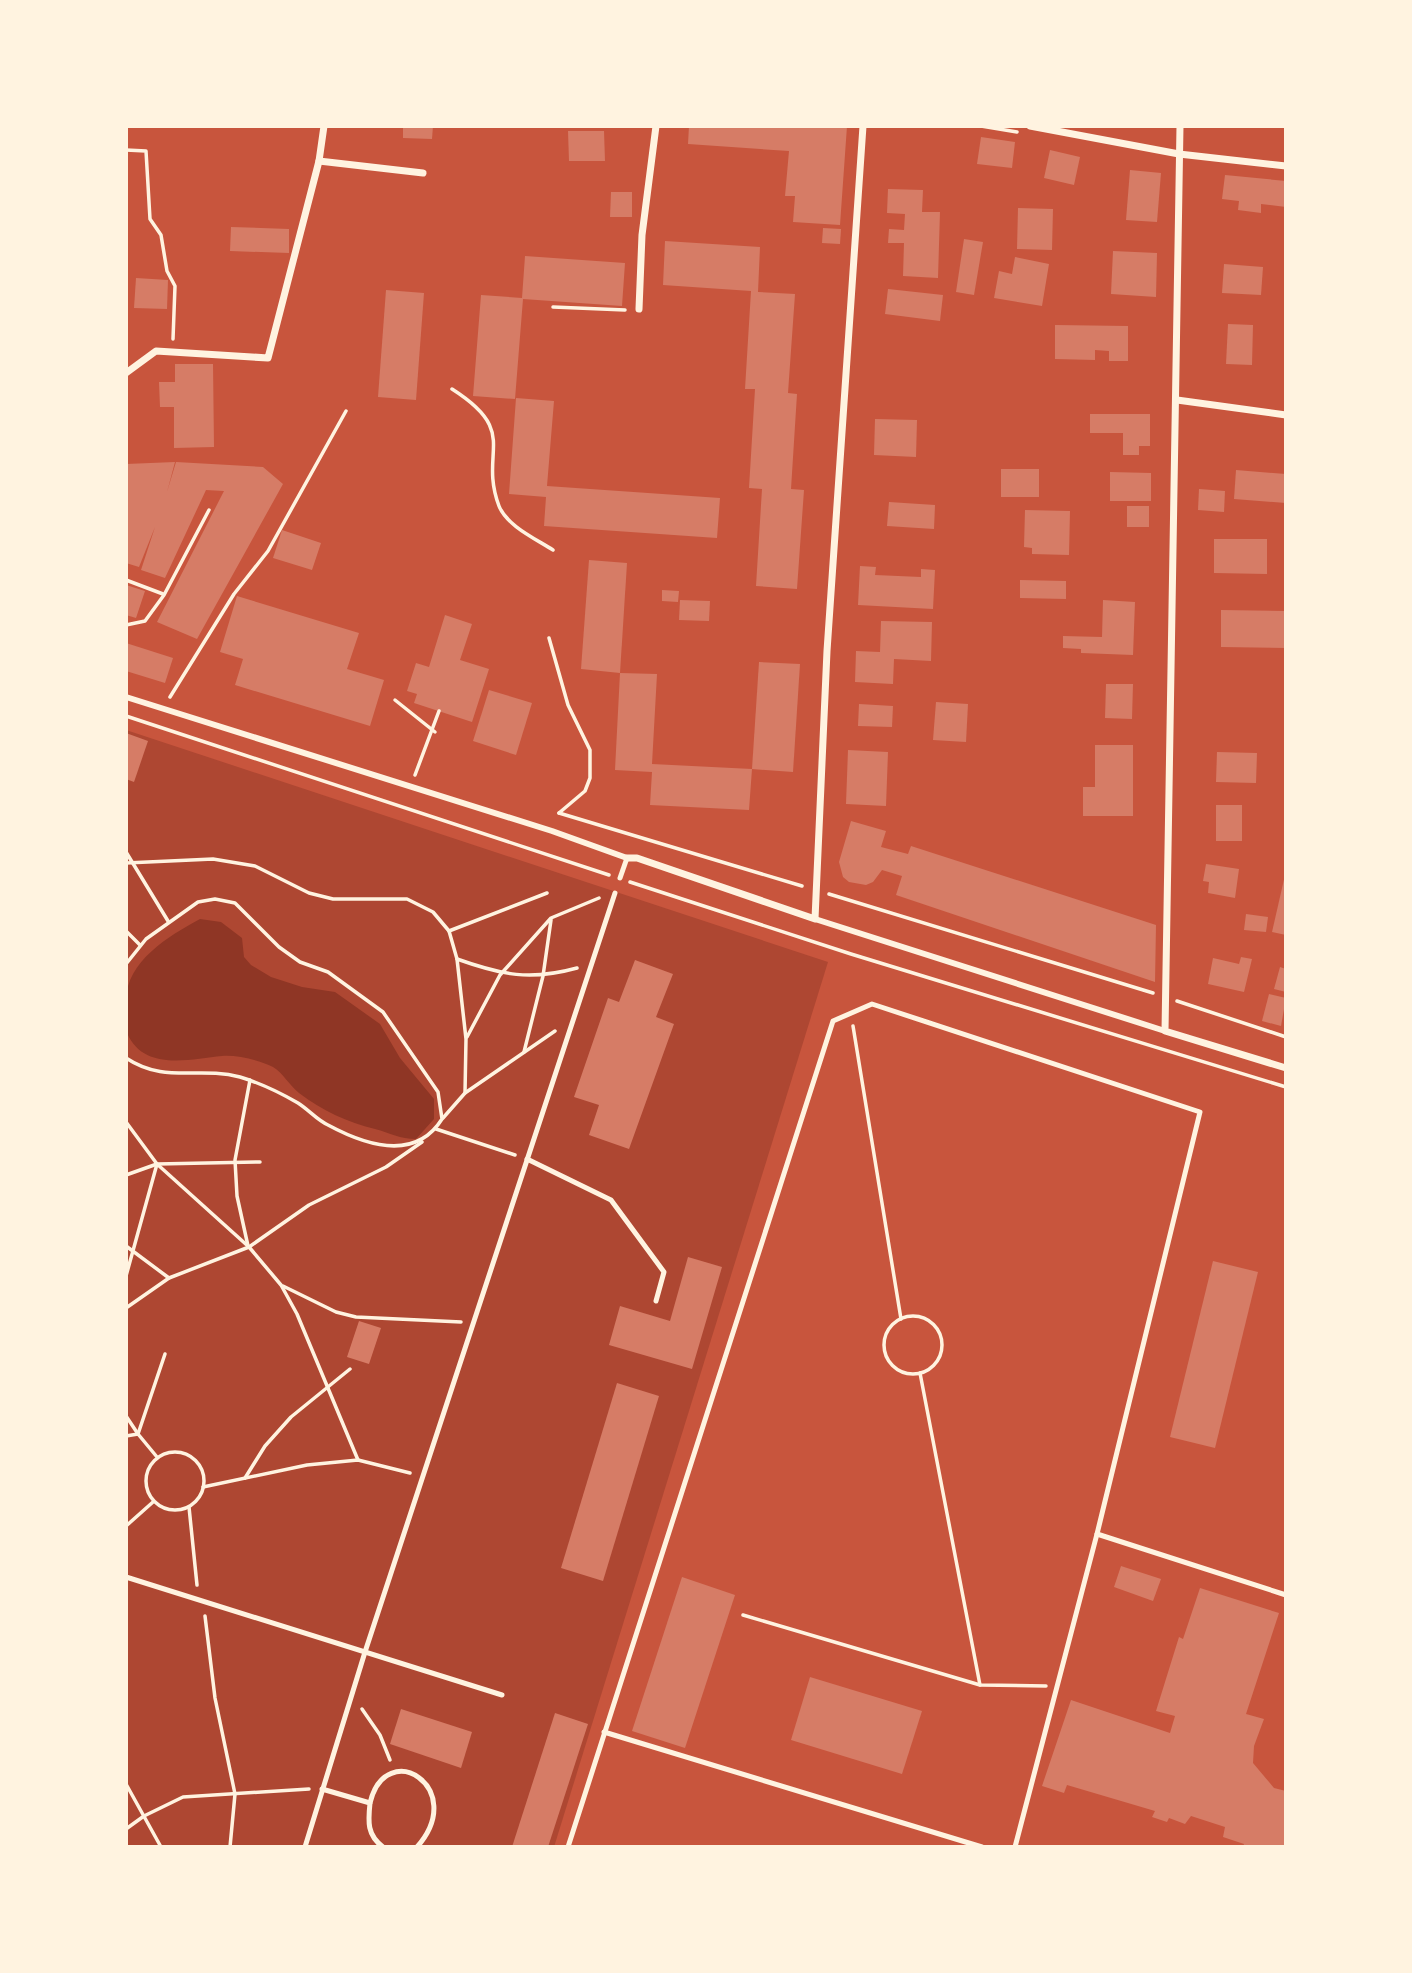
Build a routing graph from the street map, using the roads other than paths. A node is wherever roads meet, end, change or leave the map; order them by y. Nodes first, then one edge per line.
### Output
1 (324, 126) edge
2 (656, 126) edge
3 (863, 126) edge
4 (1030, 126) edge
5 (1180, 126) edge
6 (1179, 154) junction
7 (319, 161) junction
8 (1286, 166) edge
9 (423, 173) dead end
10 (635, 308) road end
11 (126, 373) edge
12 (1177, 400) junction
13 (1286, 415) edge
14 (126, 696) edge
15 (627, 858) junction
16 (620, 878) road end
17 (615, 893) road end
18 (816, 919) junction
19 (1165, 1031) junction
20 (1286, 1068) edge
21 (527, 1159) junction
22 (656, 1301) dead end
23 (1097, 1534) junction
24 (126, 1577) edge
25 (1286, 1595) edge
26 (365, 1652) junction
27 (502, 1695) dead end
28 (604, 1732) junction
29 (322, 1789) junction
30 (370, 1803) junction
31 (305, 1847) edge
32 (383, 1847) edge
33 (417, 1847) edge
34 (568, 1847) edge
35 (982, 1847) edge
36 (1015, 1847) edge

1 - 7 street
2 - 10 street
3 - 18 street
4 - 6 street
5 - 6 street
6 - 8 street
6 - 12 street
7 - 9 street
7 - 11 street
12 - 13 street
12 - 19 street
14 - 15 street
15 - 16 lane
15 - 18 street
17 - 21 lane
18 - 19 street
19 - 20 street
21 - 22 lane
21 - 26 lane
23 - 25 lane
23 - 28 lane
23 - 36 lane
24 - 26 lane
26 - 27 lane
26 - 29 lane
28 - 34 lane
28 - 35 lane
29 - 30 lane
29 - 31 lane
30 - 32 lane
30 - 33 lane

